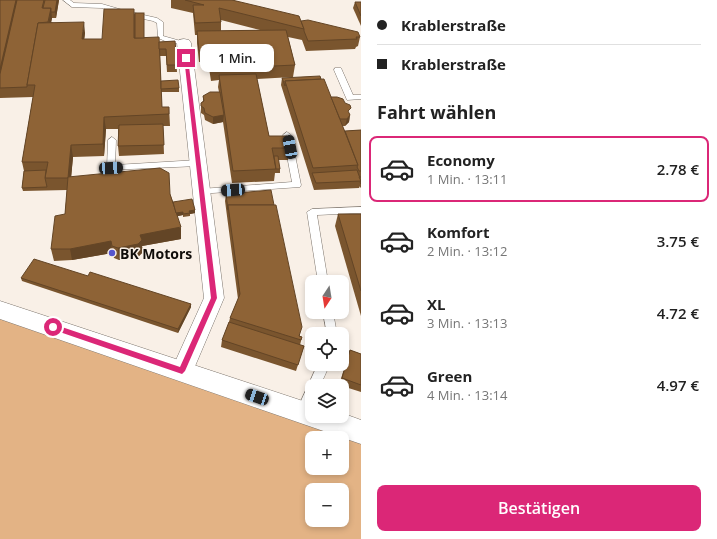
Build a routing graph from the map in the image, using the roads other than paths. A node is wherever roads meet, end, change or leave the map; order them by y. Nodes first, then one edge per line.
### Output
1 (66, 0) edge
2 (184, 43) joint
3 (338, 70) dead end
4 (361, 97) edge
5 (287, 135) edge
6 (112, 140) dead end
7 (198, 163) junction
8 (201, 192) junction
9 (361, 210) edge
10 (322, 275) edge
11 (0, 310) edge
12 (182, 371) junction
13 (305, 408) edge
14 (341, 423) edge
15 (361, 432) edge

1 - 2 lane
2 - 7 street
3 - 4 lane
5 - 8 lane
6 - 7 lane
7 - 8 street
8 - 12 street
9 - 10 lane
11 - 12 street
12 - 13 street
14 - 15 street

